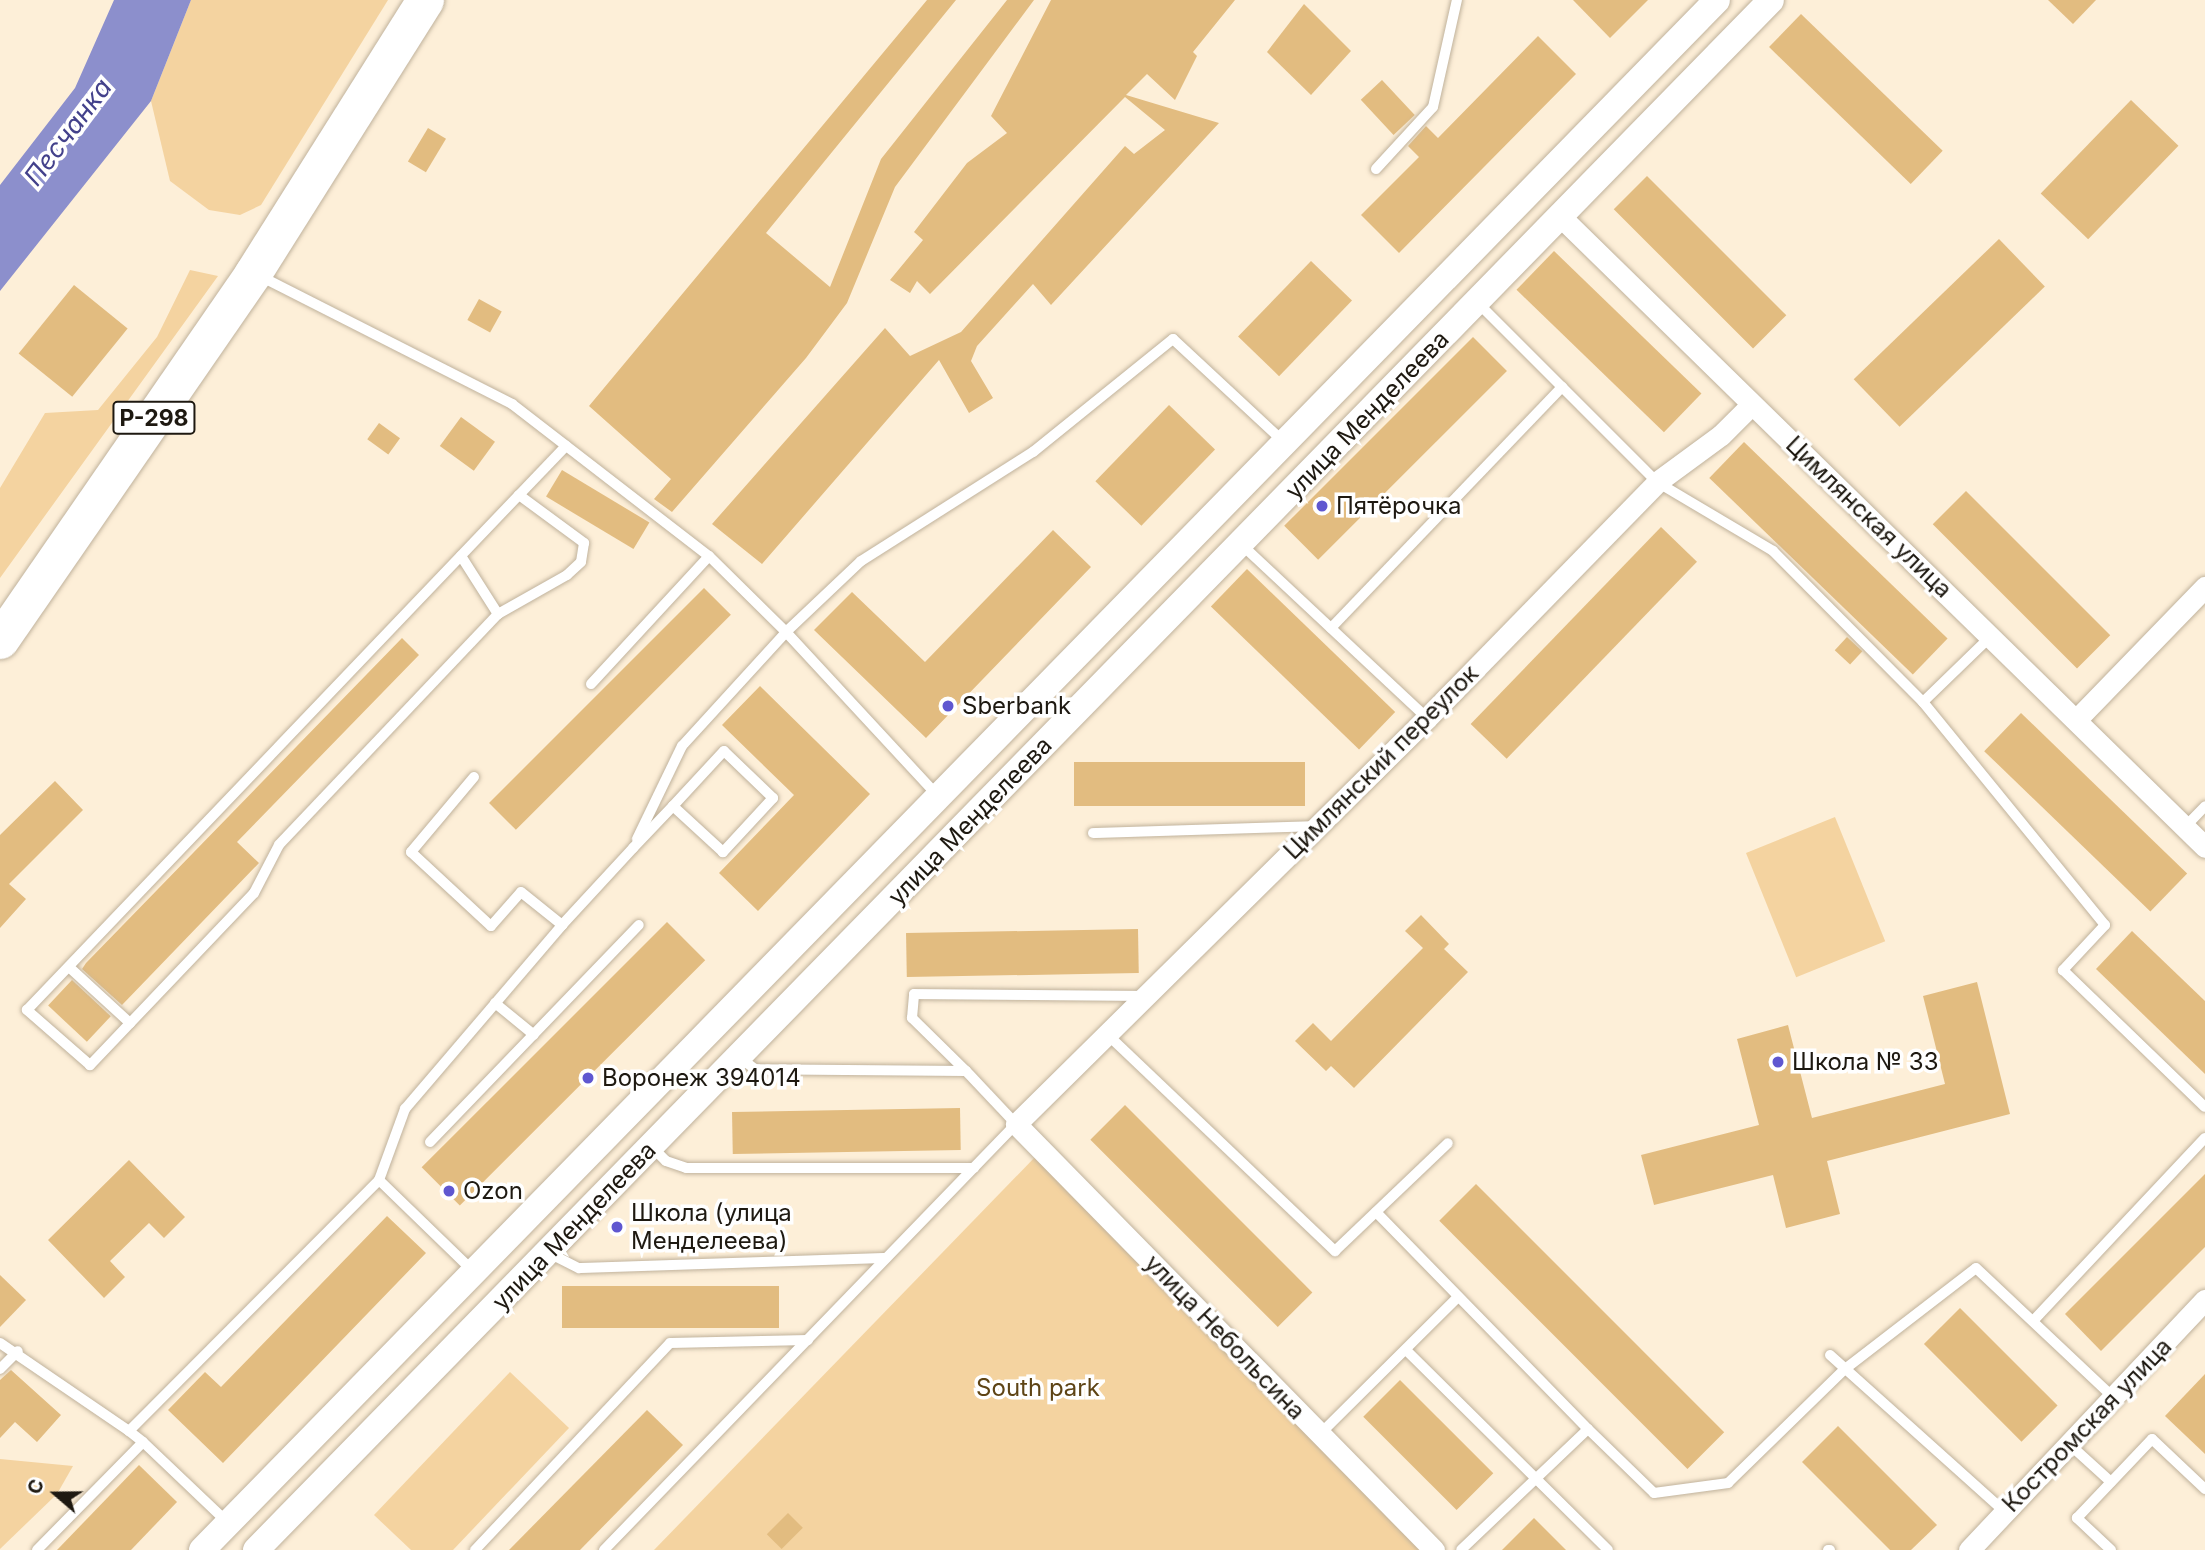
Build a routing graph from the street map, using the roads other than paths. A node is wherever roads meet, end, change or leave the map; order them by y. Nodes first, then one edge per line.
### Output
1 (425, 0) edge
2 (1457, 0) edge
3 (1717, 0) edge
4 (1771, 0) edge
5 (1377, 169) dead end
6 (1531, 190) junction
7 (1562, 217) junction
8 (253, 273) junction
9 (1478, 303) junction
10 (1563, 387) junction
11 (1751, 405) junction
12 (1284, 443) junction
13 (566, 446) junction
14 (1657, 482) junction
15 (519, 495) junction
16 (1241, 544) junction
17 (461, 556) junction
18 (709, 556) junction
19 (2205, 587) edge
20 (498, 614) junction
21 (1331, 628) junction
22 (786, 632) junction
23 (1992, 635) junction
24 (0, 640) edge
25 (591, 684) dead end
26 (1923, 702) junction
27 (1427, 718) junction
28 (2077, 719) junction
29 (474, 777) dead end
30 (939, 796) junction
31 (673, 806) junction
32 (2205, 806) edge
33 (1317, 826) junction
34 (2185, 827) junction
35 (1093, 833) dead end
36 (2205, 847) edge
37 (633, 848) junction
38 (562, 925) junction
39 (639, 925) dead end
40 (69, 967) junction
41 (1145, 996) junction
42 (495, 1003) junction
43 (130, 1023) junction
44 (1107, 1034) junction
45 (534, 1035) junction
46 (739, 1057) junction
47 (966, 1072) junction
48 (2205, 1107) edge
49 (1016, 1124) junction
50 (2205, 1139) edge
51 (430, 1142) dead end
52 (1448, 1143) dead end
53 (651, 1146) junction
54 (974, 1168) junction
55 (379, 1180) junction
56 (1376, 1212) junction
57 (547, 1252) junction
58 (886, 1258) junction
59 (474, 1272) junction
60 (1458, 1297) junction
61 (2205, 1300) edge
62 (2033, 1321) junction
63 (808, 1340) junction
64 (0, 1343) edge
65 (1406, 1350) junction
66 (18, 1351) junction
67 (1830, 1355) dead end
68 (0, 1369) edge
69 (1845, 1369) junction
70 (2113, 1397) junction
71 (1588, 1429) junction
72 (129, 1430) junction
73 (1319, 1435) junction
74 (143, 1442) junction
75 (2068, 1443) junction
76 (1537, 1479) junction
77 (2111, 1482) junction
78 (2205, 1489) edge
79 (2004, 1511) junction
80 (228, 1523) junction
81 (37, 1550) edge
82 (202, 1550) edge
83 (257, 1550) edge
84 (475, 1550) edge
85 (604, 1550) edge
86 (1434, 1550) edge
87 (1461, 1550) edge
88 (1608, 1550) edge
89 (1969, 1550) edge
90 (2111, 1550) edge

1 - 8 highway, Р-298
2 - 5 lane
3 - 6 street, улица Менделеева
4 - 7 street, улица Менделеева
6 - 7 street, Цимлянская улица
6 - 12 street, улица Менделеева
7 - 9 street, улица Менделеева
7 - 11 street, Цимлянская улица
8 - 13 lane
8 - 24 highway, Р-298
9 - 10 lane
9 - 16 street, улица Менделеева
10 - 14 lane
10 - 21 lane
11 - 14 street, Цимлянский переулок
11 - 23 street, Цимлянская улица
12 - 22 lane
12 - 30 street, улица Менделеева
13 - 15 lane
13 - 18 lane
14 - 26 lane
14 - 27 street, Цимлянский переулок
15 - 17 lane
15 - 20 lane
16 - 21 lane
16 - 46 street, улица Менделеева
17 - 20 lane
17 - 40 lane
18 - 22 lane
18 - 25 lane
19 - 28 street
20 - 43 lane
21 - 27 lane
22 - 30 lane
22 - 37 lane
23 - 26 lane
23 - 28 street, Цимлянская улица
26 - 48 lane
27 - 33 street, Цимлянский переулок
28 - 34 street, Цимлянская улица
29 - 38 lane
30 - 59 street, улица Менделеева
31 - 31 lane
31 - 37 lane
32 - 34 lane
33 - 35 lane
33 - 41 street, Цимлянский переулок
34 - 36 street, Цимлянская улица
37 - 38 lane
38 - 42 lane
39 - 45 lane
40 - 43 lane
40 - 43 lane
41 - 44 street, Цимлянский переулок
41 - 47 lane
42 - 45 lane
42 - 55 lane
44 - 49 street, Цимлянский переулок
44 - 56 lane
45 - 51 lane
46 - 47 lane
46 - 53 street, улица Менделеева
47 - 49 lane
49 - 54 lane
49 - 73 street, улица Небольсина
50 - 62 lane
52 - 56 lane
53 - 54 lane
53 - 57 street, улица Менделеева
54 - 58 lane
55 - 59 lane
55 - 72 lane
56 - 60 lane
57 - 58 lane
57 - 83 street, улица Менделеева
58 - 63 lane
59 - 80 street, улица Менделеева
60 - 65 lane
60 - 71 lane
61 - 70 street, Костромская улица
62 - 69 lane
62 - 70 lane
63 - 84 lane
63 - 85 lane
64 - 66 lane
65 - 73 lane
65 - 76 lane
66 - 68 lane
66 - 72 lane
67 - 69 lane
69 - 71 lane
69 - 79 lane
70 - 75 street, Костромская улица
71 - 76 lane
72 - 74 lane
73 - 86 street, улица Небольсина
74 - 80 lane
74 - 81 lane
75 - 77 lane
75 - 79 street, Костромская улица
76 - 87 lane
76 - 88 lane
77 - 78 lane
77 - 90 lane
79 - 89 street, Костромская улица
80 - 82 street, улица Менделеева
80 - 83 street

